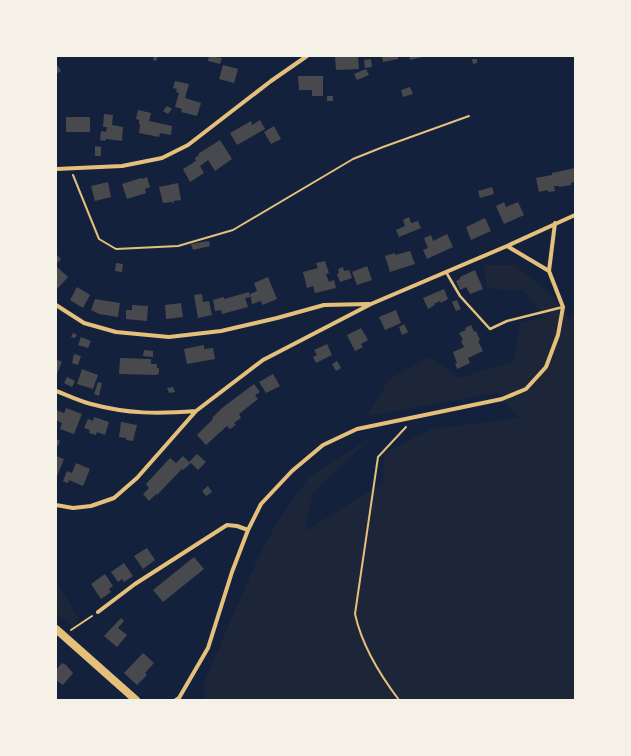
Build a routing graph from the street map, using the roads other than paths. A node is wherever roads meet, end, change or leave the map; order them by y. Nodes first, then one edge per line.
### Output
1 (307, 56) edge
2 (56, 169) edge
3 (575, 215) edge
4 (555, 223) junction
5 (508, 246) junction
6 (549, 271) junction
7 (446, 272) junction
8 (371, 304) junction
9 (56, 305) edge
10 (563, 307) junction
11 (56, 390) edge
12 (196, 411) junction
13 (56, 505) edge
14 (248, 530) junction
15 (98, 612) road end
16 (56, 629) edge
17 (179, 699) edge
18 (136, 700) edge

1 - 2 street
3 - 4 street
4 - 5 street
4 - 6 street
5 - 6 street
5 - 7 street
6 - 10 street
7 - 8 street
7 - 10 lane
8 - 9 street
8 - 12 street
10 - 14 street
11 - 12 street
12 - 13 street
14 - 15 street
14 - 17 street
16 - 18 main road

